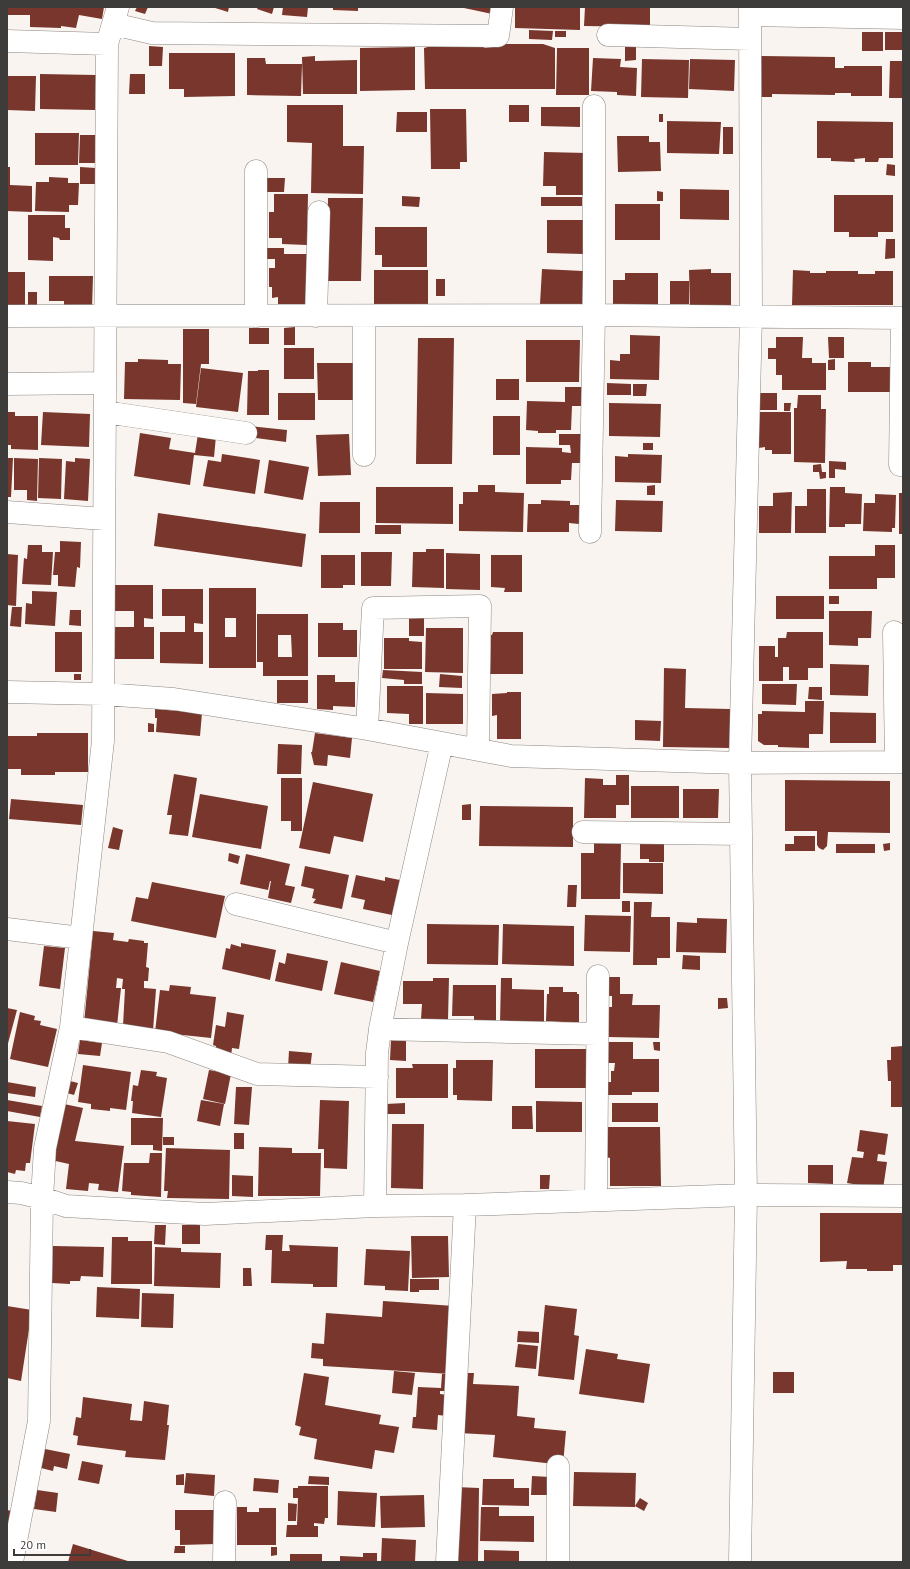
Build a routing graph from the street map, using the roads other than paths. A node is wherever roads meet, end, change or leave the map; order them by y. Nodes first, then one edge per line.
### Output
1 (502, 7) edge
2 (750, 11) edge
3 (903, 18) edge
4 (113, 25) edge
5 (608, 35) dead end
6 (750, 39) junction
7 (7, 41) edge
8 (594, 106) dead end
9 (256, 171) dead end
10 (318, 212) dead end
11 (594, 315) junction
12 (7, 316) edge
13 (256, 316) junction
14 (316, 316) junction
15 (364, 316) junction
16 (751, 316) junction
17 (105, 317) junction
18 (903, 318) edge
19 (105, 383) junction
20 (7, 384) edge
21 (105, 412) junction
22 (246, 433) dead end
23 (364, 455) dead end
24 (903, 465) edge
25 (7, 512) edge
26 (104, 520) junction
27 (590, 532) dead end
28 (894, 632) dead end
29 (7, 692) edge
30 (103, 694) junction
31 (367, 728) junction
32 (442, 743) junction
33 (478, 749) junction
34 (899, 762) edge
35 (740, 763) junction
36 (583, 832) dead end
37 (741, 834) junction
38 (236, 904) dead end
39 (7, 929) edge
40 (81, 938) junction
41 (397, 943) junction
42 (598, 976) dead end
43 (71, 1027) junction
44 (380, 1030) junction
45 (597, 1034) junction
46 (377, 1077) junction
47 (7, 1192) edge
48 (746, 1195) junction
49 (903, 1196) edge
50 (42, 1198) junction
51 (596, 1200) junction
52 (465, 1205) junction
53 (375, 1206) junction
54 (558, 1466) dead end
55 (225, 1502) dead end
56 (12, 1562) edge
57 (224, 1562) edge
58 (447, 1562) edge
59 (558, 1562) edge
60 (740, 1562) edge

1 - 4 street
2 - 3 street
2 - 6 street
4 - 7 street
4 - 17 street
5 - 6 street
6 - 16 street
8 - 11 street
9 - 13 street
10 - 14 street
11 - 15 street
11 - 16 street
11 - 27 street
12 - 17 street
13 - 14 street
13 - 17 street
14 - 15 street
15 - 23 street
16 - 18 street
16 - 35 street
17 - 19 street
18 - 24 street
19 - 20 street
19 - 21 street
21 - 22 street
21 - 26 street
25 - 26 street
26 - 30 street
28 - 34 street
29 - 30 street
30 - 31 street
30 - 40 street
31 - 32 street
31 - 33 street
32 - 33 street
32 - 41 street
33 - 35 street
34 - 35 street
35 - 37 street
36 - 37 street
37 - 48 street
38 - 41 street
39 - 40 street
40 - 43 street
41 - 44 street
42 - 45 street
43 - 46 street
43 - 50 street
44 - 45 street
44 - 46 street
45 - 51 street
46 - 53 street
47 - 50 street
48 - 49 street
48 - 51 street
48 - 60 street
50 - 53 street
50 - 56 street
51 - 52 street
52 - 53 street
52 - 58 street
54 - 59 street
55 - 57 street

